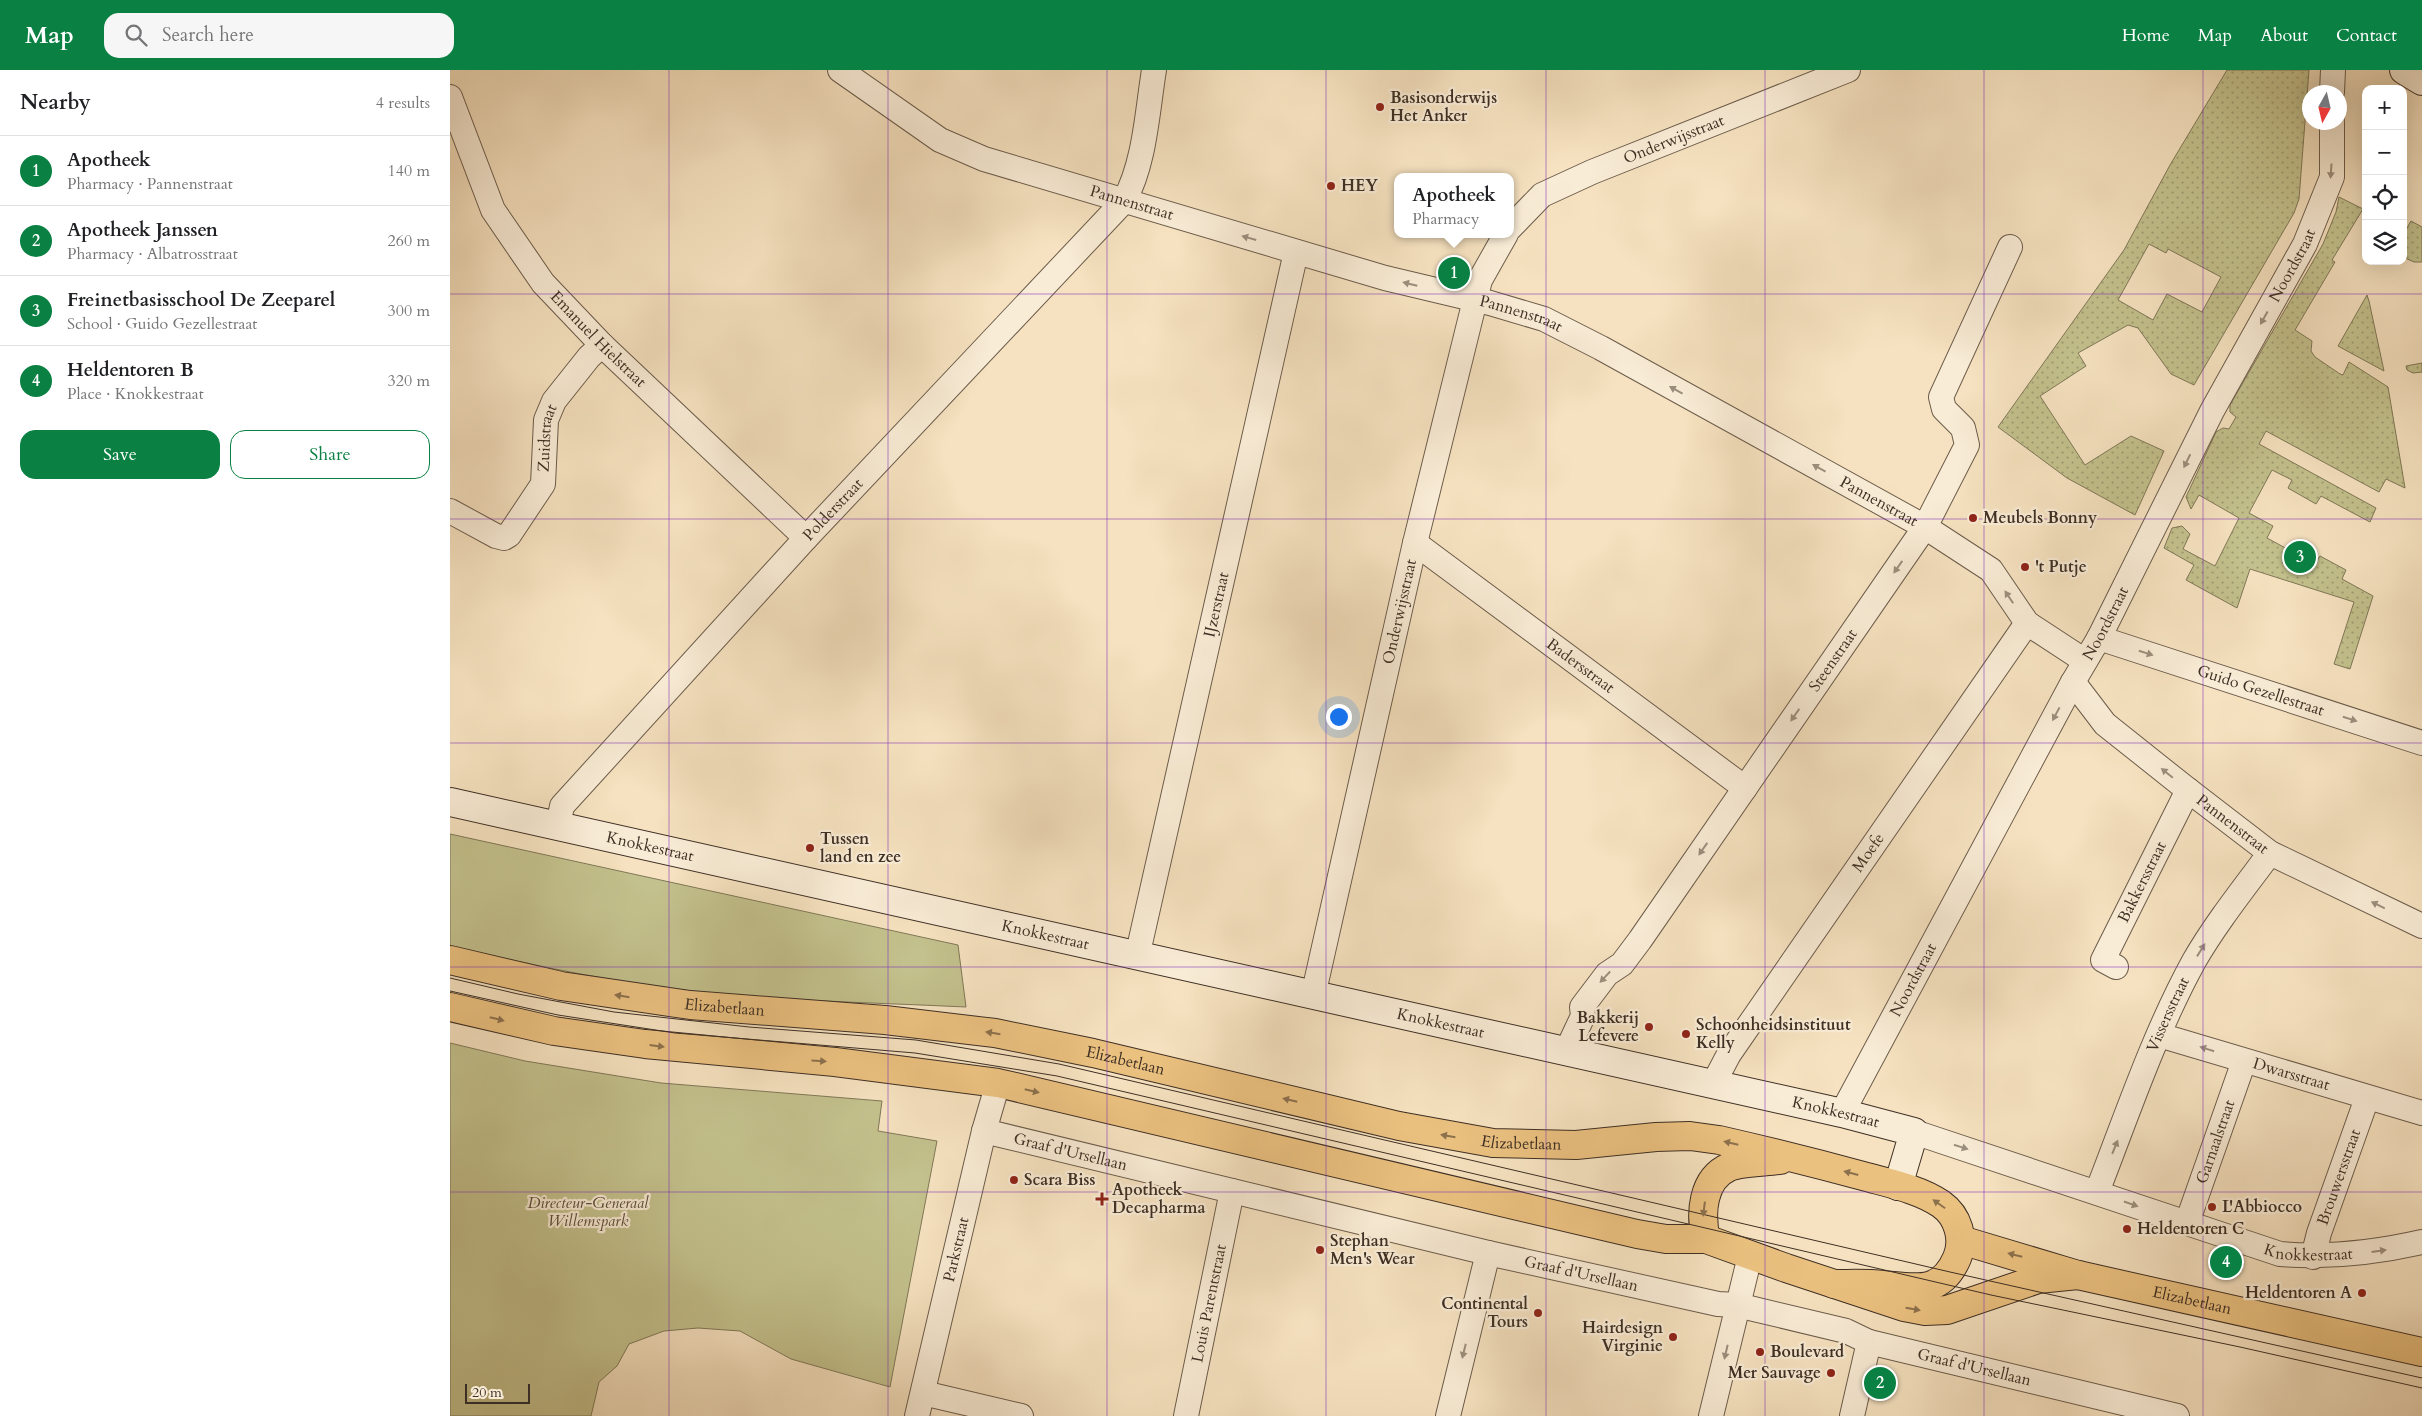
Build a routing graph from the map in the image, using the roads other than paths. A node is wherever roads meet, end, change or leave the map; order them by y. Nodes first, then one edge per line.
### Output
1 (840, 70) edge
2 (1154, 70) edge
3 (1848, 70) edge
4 (2333, 70) edge
5 (2404, 70) edge
6 (2422, 81) edge
7 (2332, 85) edge
8 (450, 97) edge
9 (2332, 130) edge
10 (1124, 201) junction
11 (1514, 224) edge
12 (1504, 238) edge
13 (2010, 247) dead end
14 (1296, 252) junction
15 (1475, 300) junction
16 (602, 345) junction
17 (450, 511) edge
18 (1925, 527) junction
19 (806, 538) junction
20 (1416, 543) junction
21 (2027, 623) junction
22 (2099, 638) junction
23 (2085, 661) junction
24 (2073, 682) junction
25 (2422, 743) edge
26 (1745, 788) junction
27 (2188, 790) junction
28 (450, 802) edge
29 (558, 826) junction
30 (2270, 853) junction
31 (2422, 926) edge
32 (1137, 957) junction
33 (450, 960) edge
34 (2116, 968) dead end
35 (1312, 996) junction
36 (450, 1007) edge
37 (2159, 1035) junction
38 (1566, 1052) junction
39 (2244, 1061) junction
40 (998, 1084) junction
41 (1715, 1085) junction
42 (2367, 1098) junction
43 (1842, 1113) junction
44 (2422, 1113) edge
45 (984, 1131) junction
46 (1914, 1132) junction
47 (1796, 1158) junction
48 (1898, 1186) junction
49 (1232, 1191) junction
50 (2096, 1192) junction
51 (2187, 1223) junction
52 (1706, 1239) junction
53 (1961, 1240) junction
54 (2422, 1242) edge
55 (1488, 1253) junction
56 (1750, 1256) junction
57 (2313, 1257) junction
58 (2078, 1275) junction
59 (1834, 1284) junction
60 (1737, 1305) junction
61 (1869, 1342) junction
62 (2422, 1352) edge
63 (923, 1393) junction
64 (917, 1416) edge
65 (1021, 1416) edge
66 (1186, 1416) edge
67 (1448, 1416) edge
68 (1711, 1416) edge
69 (1852, 1416) edge
70 (2177, 1416) edge

1 - 10 street, Pannenstraat
2 - 10 street, Polderstraat
3 - 11 street, Onderwijsstraat
4 - 7 street
5 - 6 street
8 - 16 street, Emanuel Hielstraat
9 -> 22 street, Noordstraat
14 -> 10 street, Pannenstraat
10 - 19 street, Polderstraat
12 - 15 street, Onderwijsstraat
13 - 18 street, Steenstraat
15 -> 14 street, Pannenstraat
14 - 32 street, IJzerstraat
18 -> 15 street, Pannenstraat
15 - 20 street, Onderwijsstraat
16 - 17 street, Zuidstraat
16 - 19 street, Emanuel Hielstraat
21 -> 18 street, Pannenstraat
18 -> 26 street, Steenstraat
19 - 29 street, Polderstraat
20 - 26 street, Badersstraat
20 - 35 street, Onderwijsstraat
21 - 23 street, Pannenstraat
21 - 41 street, Moefe
22 - 23 street, Noordstraat
22 -> 25 street, Guido Gezellestraat
23 - 24 street, Noordstraat
27 -> 24 street, Pannenstraat
24 -> 43 street, Noordstraat
26 -> 38 street, Steenstraat
27 - 30 street, Pannenstraat
27 - 34 street, Bakkersstraat
28 - 29 street, Knokkestraat
29 - 32 street, Knokkestraat
31 -> 30 street, Pannenstraat
37 -> 30 street, Vissersstraat
32 - 35 street, Knokkestraat
47 -> 33 main road, Elizabetlaan
35 - 38 street, Knokkestraat
36 -> 40 main road, Elizabetlaan
39 -> 37 street, Dwarsstraat
50 -> 37 street, Vissersstraat
38 - 41 street, Knokkestraat
39 - 42 street, Dwarsstraat
39 - 51 street, Garnaalstraat
40 - 45 street, Parkstraat
40 -> 52 main road, Elizabetlaan
41 - 43 street, Knokkestraat
42 - 44 street, Dwarsstraat
42 - 57 street, Brouwersstraat
43 - 46 street, Knokkestraat
45 - 49 street, Graaf d'Ursellaan
45 - 63 street, Parkstraat
46 - 48 street
46 -> 50 street, Knokkestraat
48 -> 47 main road, Elizabetlaan
47 -> 52 main road, Elizabetlaan
53 -> 48 main road, Elizabetlaan
49 - 55 street, Graaf d'Ursellaan
49 - 66 street, Louis Parentstraat
50 -> 51 street, Knokkestraat
51 - 57 street, Knokkestraat
52 - 56 main road, Elizabetlaan
58 -> 53 main road, Elizabetlaan
53 - 59 main road, Elizabetlaan
57 -> 54 street, Knokkestraat
55 - 60 street, Graaf d'Ursellaan
55 -> 67 street
56 - 59 main road, Elizabetlaan
56 - 60 street
59 -> 58 main road, Elizabetlaan
58 - 62 main road, Elizabetlaan
60 - 61 street, Graaf d'Ursellaan
60 -> 68 street
61 - 69 street
61 - 70 street, Graaf d'Ursellaan
63 - 64 street, Parkstraat
63 - 65 street

